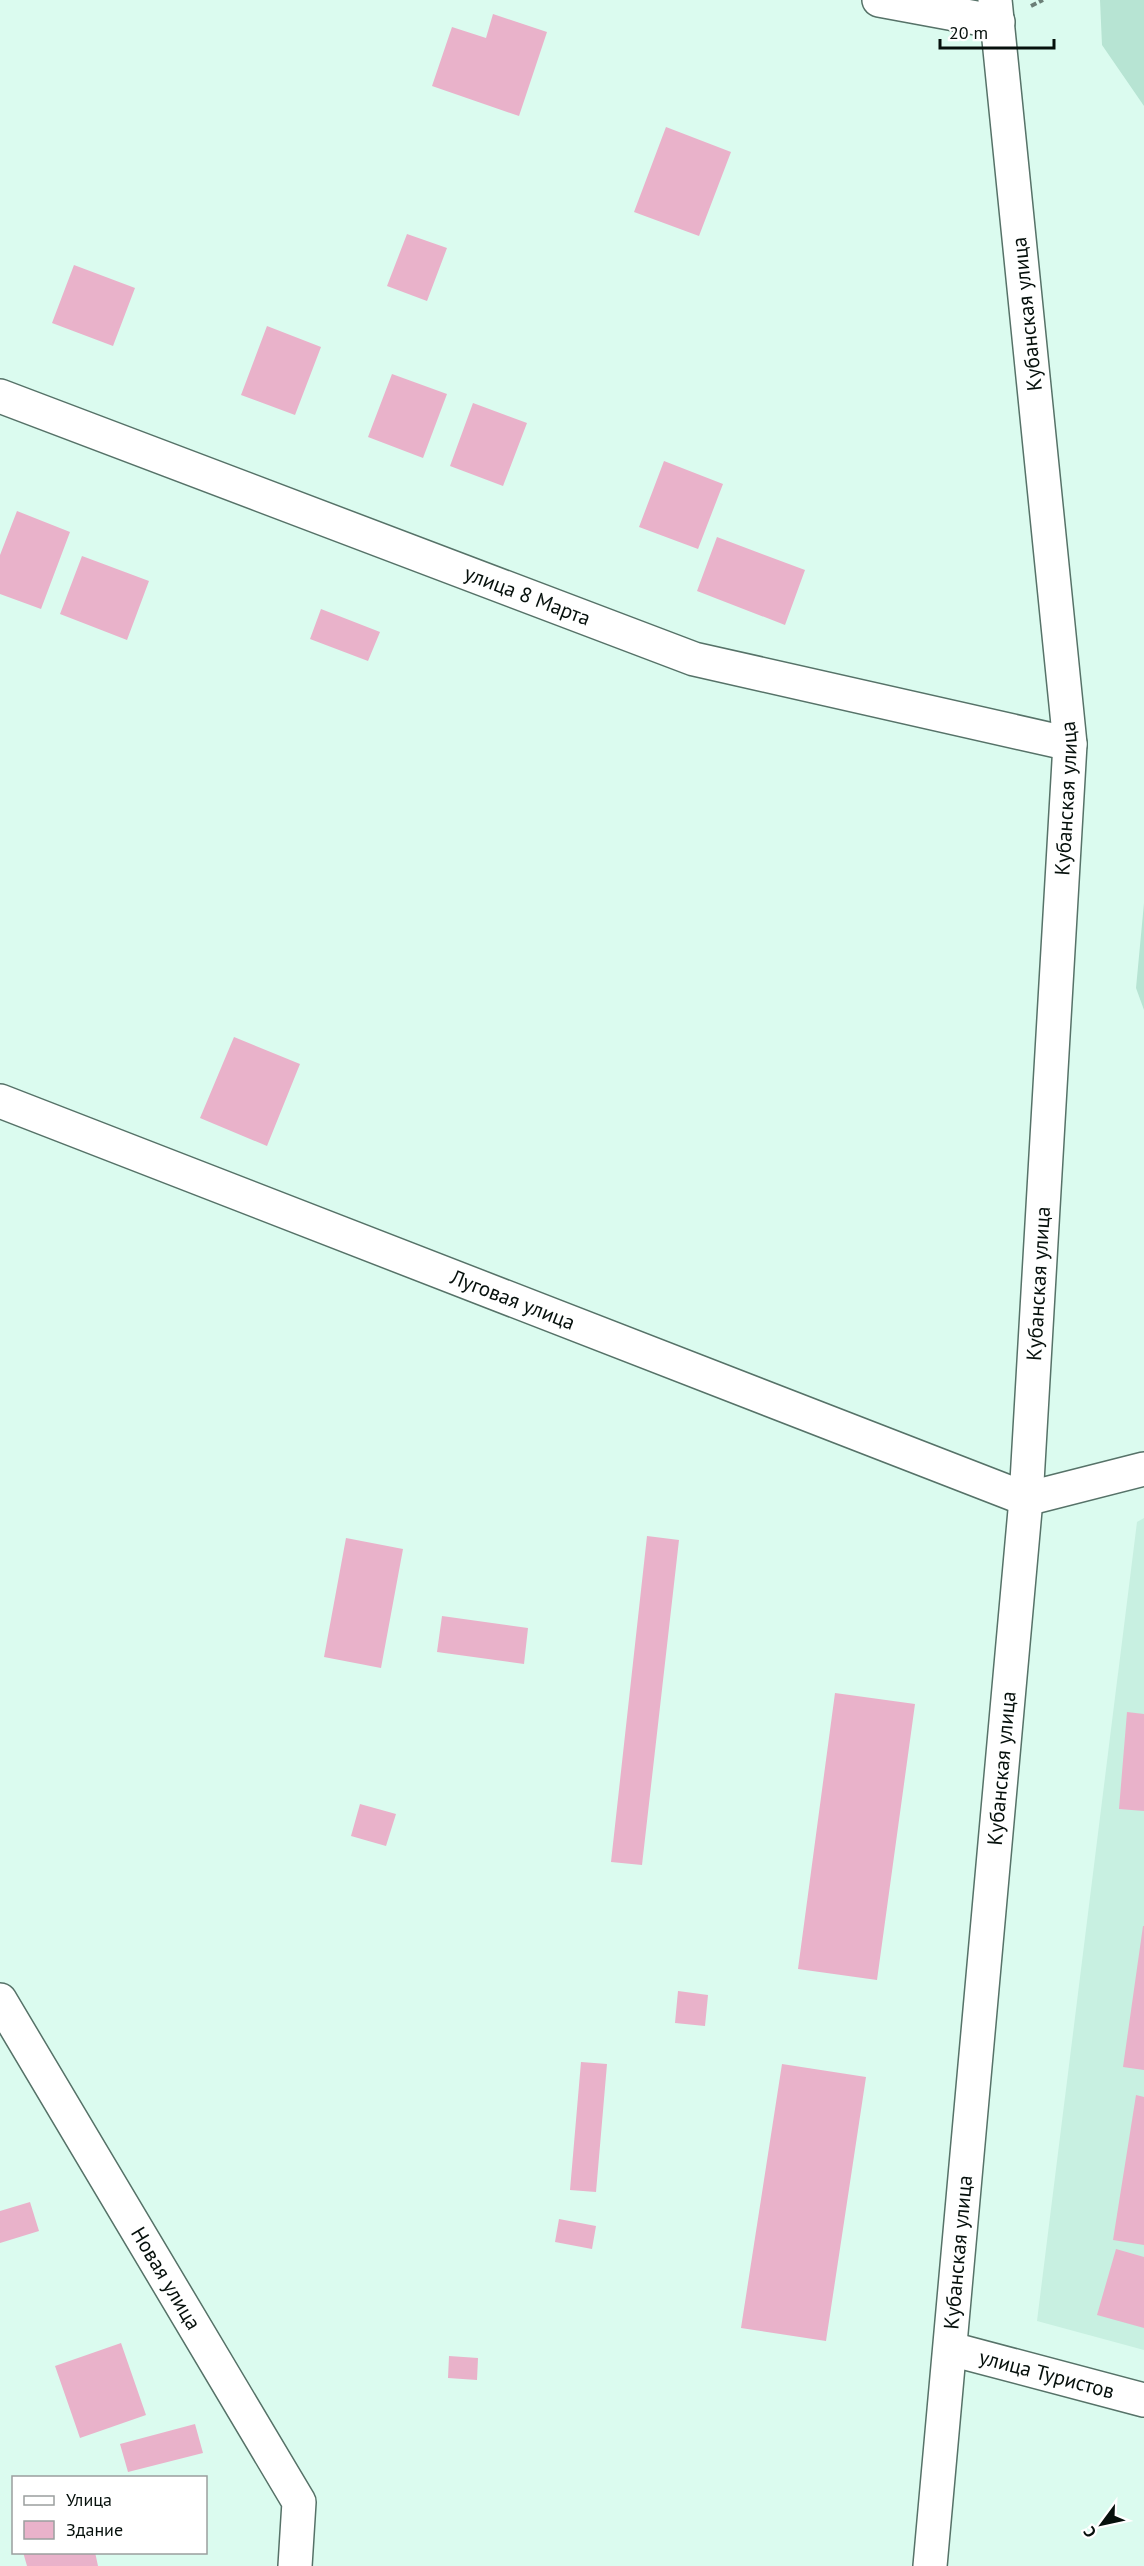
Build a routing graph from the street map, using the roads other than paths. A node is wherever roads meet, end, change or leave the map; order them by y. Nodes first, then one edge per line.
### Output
1 (879, 0) edge
2 (996, 11) edge
3 (0, 396) edge
4 (1070, 744) junction
5 (0, 1101) edge
6 (1144, 1469) edge
7 (1026, 1499) junction
8 (0, 2000) edge
9 (951, 2349) junction
10 (1144, 2400) edge
11 (295, 2566) edge
12 (930, 2566) edge

1 - 2 street
2 - 4 street, Кубанская улица
3 - 4 street, улица 8 Марта
4 - 7 street, Кубанская улица
5 - 7 street, Луговая улица
6 - 7 street
7 - 9 street, Кубанская улица
8 - 11 street, Новая улица
9 - 10 street, улица Туристов
9 - 12 street, Кубанская улица

